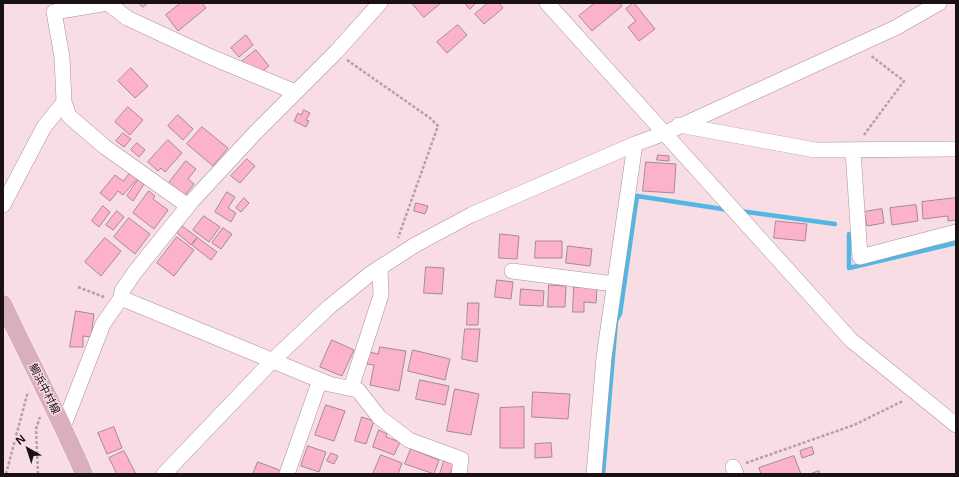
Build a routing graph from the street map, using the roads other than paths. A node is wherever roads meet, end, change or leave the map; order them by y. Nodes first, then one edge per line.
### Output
1 (108, 3) edge
2 (380, 3) edge
3 (547, 3) edge
4 (939, 3) edge
5 (54, 8) edge
6 (295, 92) junction
7 (64, 102) junction
8 (679, 126) junction
9 (665, 132) junction
10 (635, 144) junction
11 (956, 149) edge
12 (853, 150) junction
13 (3, 204) edge
14 (188, 206) junction
15 (956, 232) edge
16 (385, 264) junction
17 (512, 271) dead end
18 (614, 284) junction
19 (119, 300) junction
20 (3, 304) edge
21 (272, 361) junction
22 (320, 380) junction
23 (351, 388) junction
24 (956, 425) edge
25 (63, 427) junction
26 (84, 474) edge
27 (164, 474) edge
28 (287, 474) edge
29 (459, 474) edge
30 (594, 474) edge

1 - 5 street
1 - 6 street
2 - 6 street
3 - 9 street
4 - 8 street
5 - 7 street
6 - 14 street
7 - 13 street
7 - 14 street
8 - 9 street
8 - 12 street
9 - 10 street
9 - 24 street
10 - 16 street
10 - 18 street
11 - 12 street
12 - 15 street
14 - 19 street
16 - 21 street
16 - 23 street
17 - 18 street
18 - 30 street
19 - 21 street
19 - 25 street
20 - 25 main road, 鯛浜中村線
21 - 22 street
21 - 27 street
22 - 23 street
22 - 28 street
23 - 29 street
25 - 26 main road, 鯛浜中村線

